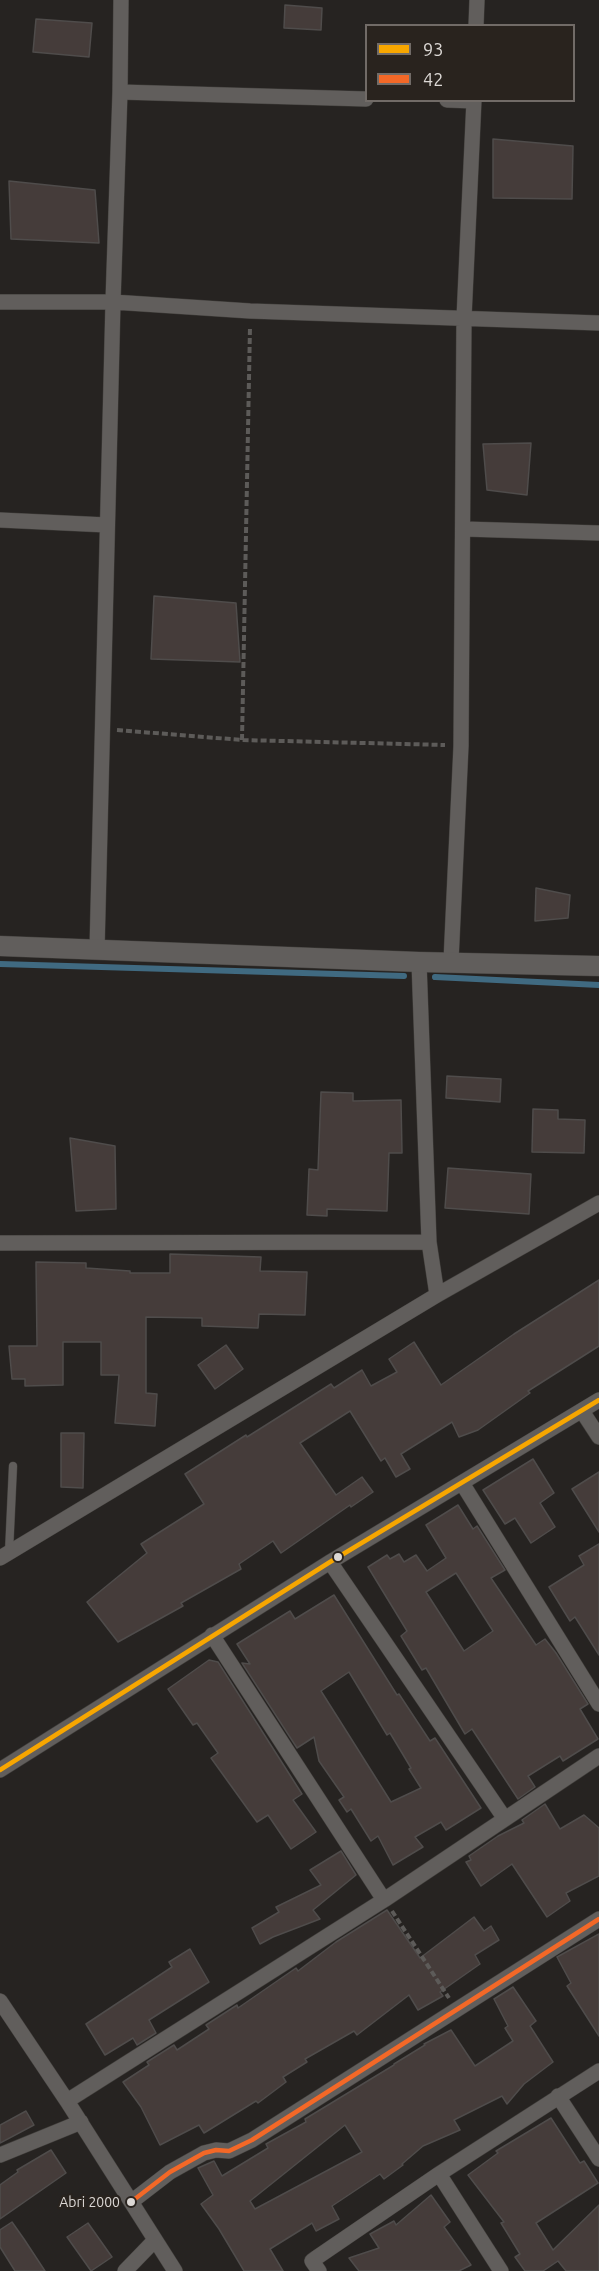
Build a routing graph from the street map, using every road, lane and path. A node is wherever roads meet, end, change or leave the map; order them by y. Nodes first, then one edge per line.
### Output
1 (121, 0) edge
2 (477, 0) edge
3 (476, 24) edge
4 (120, 93) junction
5 (365, 99) edge
6 (474, 102) edge
7 (0, 302) edge
8 (113, 302) junction
9 (250, 311) junction
10 (464, 318) junction
11 (599, 323) edge
12 (0, 520) edge
13 (107, 525) junction
14 (464, 529) junction
15 (599, 533) edge
16 (102, 729) junction
17 (242, 740) junction
18 (461, 746) junction
19 (0, 946) edge
20 (97, 950) junction
21 (451, 961) junction
22 (419, 962) junction
23 (599, 966) edge
24 (599, 1203) edge
25 (429, 1242) junction
26 (0, 1243) edge
27 (437, 1295) junction
28 (599, 1400) edge
29 (582, 1411) junction
30 (599, 1437) edge
31 (13, 1466) dead end
32 (462, 1483) junction
33 (4, 1555) edge
34 (330, 1562) junction
35 (212, 1635) junction
36 (599, 1704) edge
37 (599, 1756) edge
38 (0, 1770) edge
39 (505, 1819) junction
40 (384, 1900) junction
41 (599, 1919) edge
42 (0, 2001) edge
43 (458, 2011) junction
44 (599, 2071) edge
45 (558, 2096) junction
46 (67, 2101) junction
47 (81, 2122) junction
48 (0, 2155) edge
49 (599, 2159) edge
50 (439, 2174) junction
51 (131, 2202) junction
52 (155, 2240) junction
53 (313, 2268) edge
54 (125, 2271) edge
55 (175, 2271) edge
56 (501, 2271) edge

1 - 4 street
2 - 3 street
4 - 5 street
4 - 8 street
6 - 10 street
7 - 8 street
8 - 9 street
8 - 13 street
9 - 10 street
9 - 17 path
10 - 11 street
10 - 14 street
12 - 13 street
13 - 16 street
14 - 15 street
14 - 18 street
16 - 17 path
16 - 20 street
17 - 18 path
18 - 21 street
19 - 20 street
20 - 22 street
21 - 22 street
21 - 23 street
22 - 25 street
24 - 27 street
25 - 26 street
25 - 27 street
27 - 33 street
28 - 29 street
29 - 30 street
29 - 32 street
31 - 33 lane
32 - 34 street
32 - 36 street
34 - 35 street
34 - 39 street
35 - 38 street
35 - 40 street
37 - 39 street
39 - 40 street
40 - 43 path
40 - 46 street
41 - 43 street
42 - 46 street
43 - 51 street
44 - 45 street
45 - 49 street
45 - 50 street
46 - 47 street
47 - 48 street
47 - 51 street
50 - 53 street
50 - 56 street
51 - 52 street
52 - 54 street
52 - 55 street

